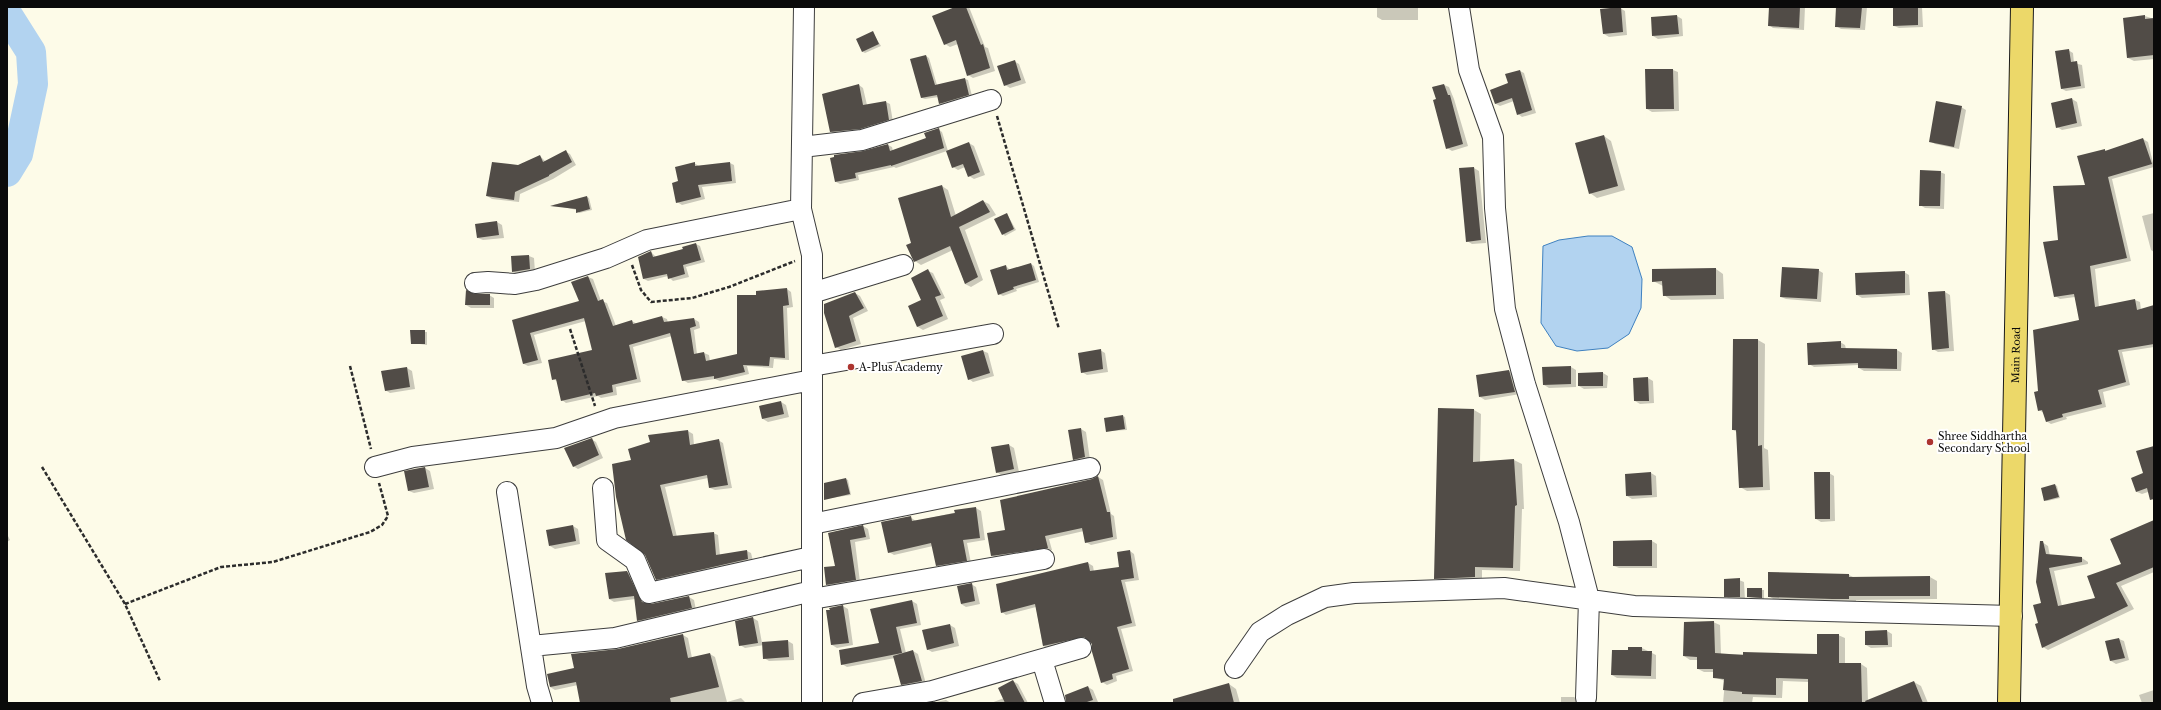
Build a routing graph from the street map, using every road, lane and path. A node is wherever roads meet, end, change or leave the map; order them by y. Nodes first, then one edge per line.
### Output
1 (804, 7) edge
2 (1459, 7) edge
3 (2022, 7) edge
4 (991, 100) joint
5 (802, 147) junction
6 (801, 209) junction
7 (627, 249) junction
8 (812, 255) junction
9 (904, 265) dead end
10 (475, 283) dead end
11 (812, 293) junction
12 (570, 329) dead end
13 (1059, 329) dead end
14 (993, 334) dead end
15 (350, 366) dead end
16 (812, 373) junction
17 (600, 422) junction
18 (42, 467) dead end
19 (375, 467) junction
20 (1090, 468) dead end
21 (603, 488) dead end
22 (507, 492) dead end
23 (812, 524) junction
24 (812, 557) junction
25 (1044, 559) dead end
26 (812, 595) junction
27 (1589, 599) junction
28 (125, 604) junction
29 (2012, 616) junction
30 (531, 646) junction
31 (1081, 648) dead end
32 (1042, 660) junction
33 (1235, 668) dead end
34 (160, 681) dead end
35 (1586, 698) dead end
36 (542, 703) edge
37 (812, 703) edge
38 (863, 703) edge
39 (1055, 703) edge
40 (2009, 703) edge

1 - 5 street
2 - 27 street
3 - 29 main road, Main Road
4 - 5 street
4 - 13 path
5 - 6 street
6 - 7 street
6 - 8 street
7 - 8 path
7 - 10 street
8 - 11 street
9 - 11 street
11 - 16 street
12 - 17 path
14 - 16 street
15 - 19 path
16 - 17 street
16 - 23 street
17 - 19 street
18 - 28 path
19 - 28 path
20 - 23 street
21 - 24 street
22 - 30 street
23 - 24 street
24 - 26 street
25 - 26 street
26 - 30 street
26 - 37 street
27 - 29 street
27 - 33 street
27 - 35 street
28 - 34 path
29 - 40 main road, Main Road
30 - 36 street
31 - 32 street
32 - 38 street
32 - 39 street

